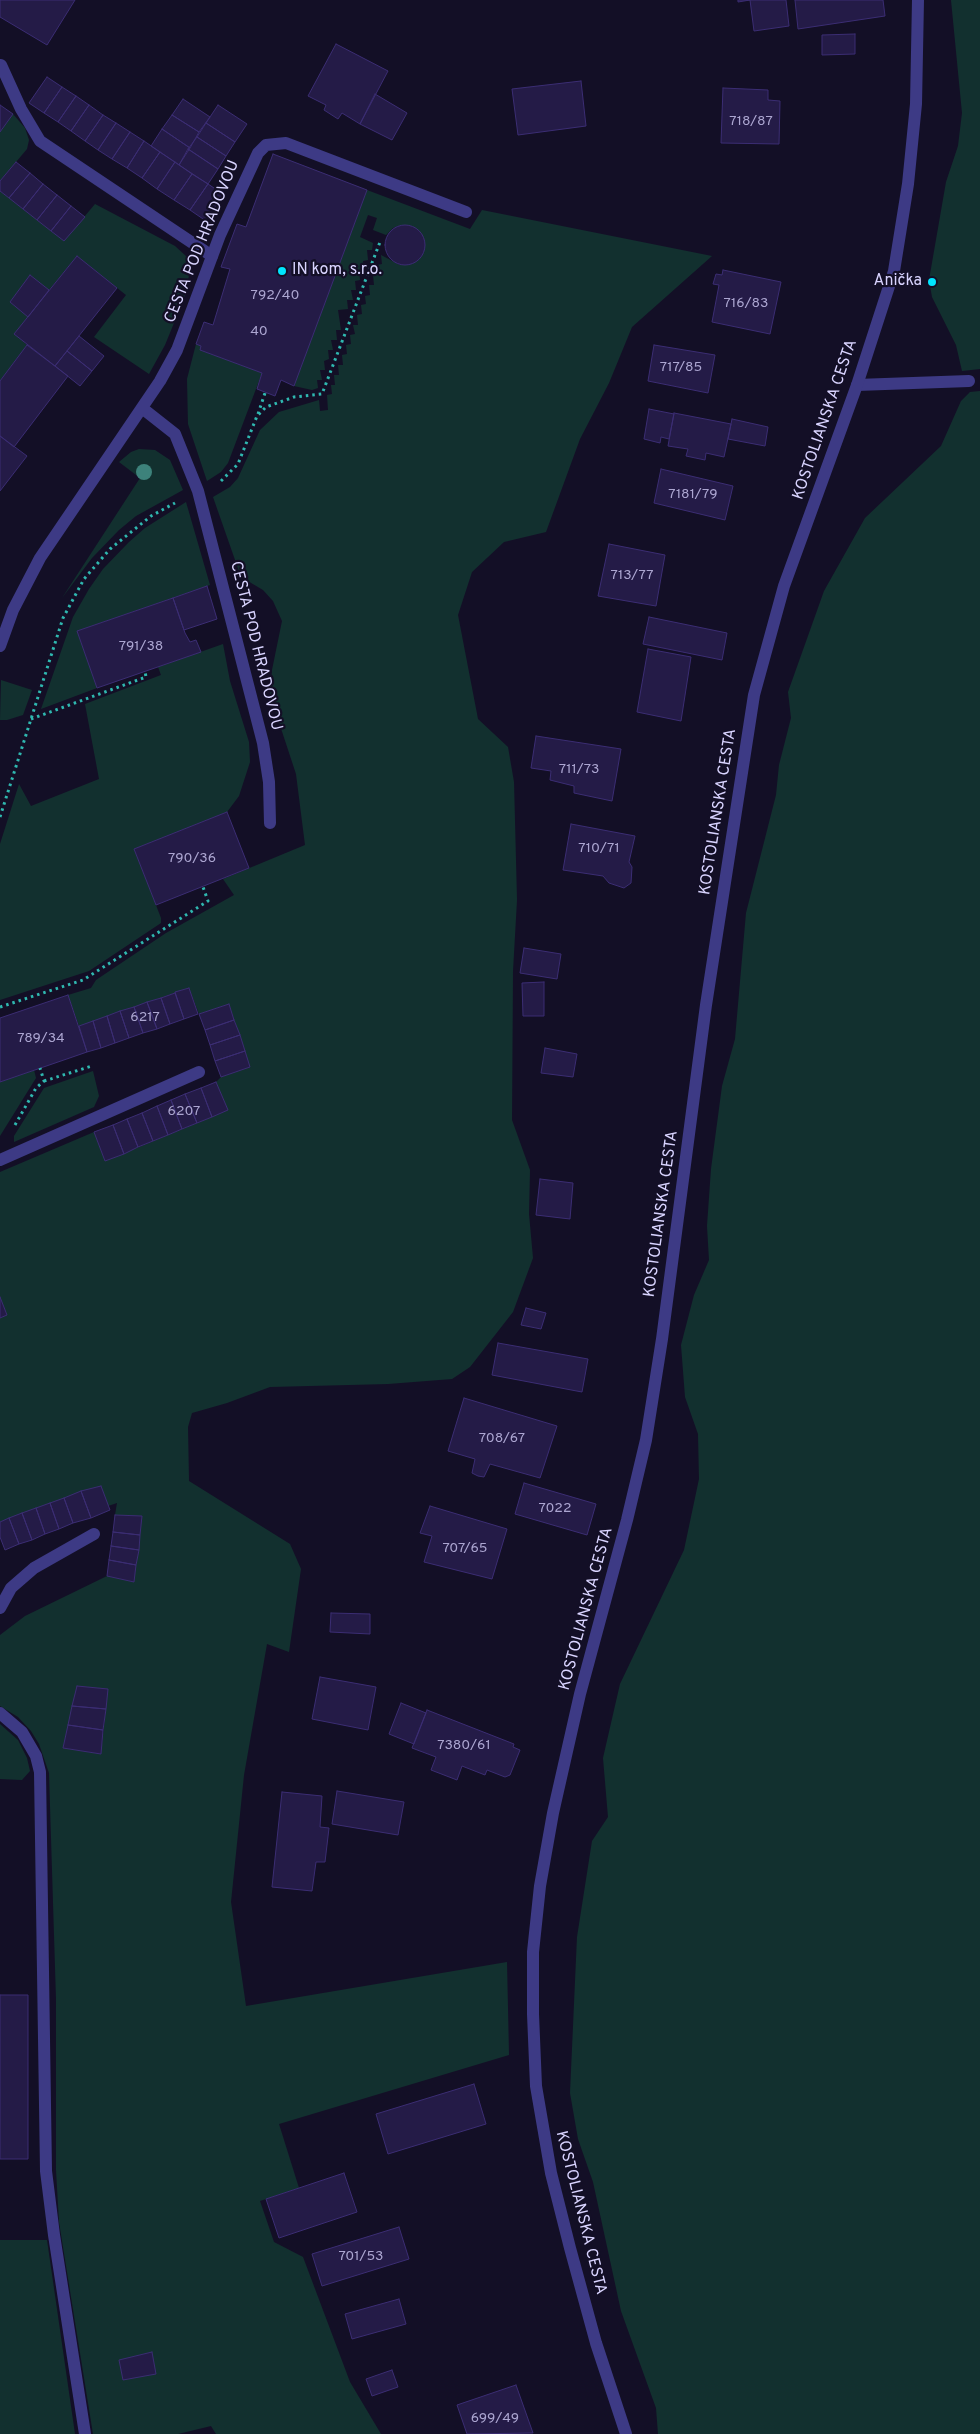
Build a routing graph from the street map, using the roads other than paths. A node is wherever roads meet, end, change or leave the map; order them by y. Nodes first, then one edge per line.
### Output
1 (918, 0) edge
2 (1, 64) dead end
3 (466, 212) dead end
4 (212, 256) junction
5 (969, 381) dead end
6 (857, 385) junction
7 (142, 408) junction
8 (0, 646) edge
9 (270, 823) dead end
10 (200, 1072) dead end
11 (2, 1159) edge
12 (94, 1534) dead end
13 (0, 1608) edge
14 (0, 1713) edge
15 (85, 2434) edge
16 (626, 2434) edge

1 - 6 street, KOSTOLIANSKA CESTA
2 - 4 street
3 - 4 street, CESTA POD HRADOVOU
4 - 7 street, CESTA POD HRADOVOU
5 - 6 street
6 - 16 street, KOSTOLIANSKA CESTA
7 - 8 street, CESTA POD HRADOVOU
7 - 9 street, CESTA POD HRADOVOU
10 - 11 street
12 - 13 street
14 - 15 street

